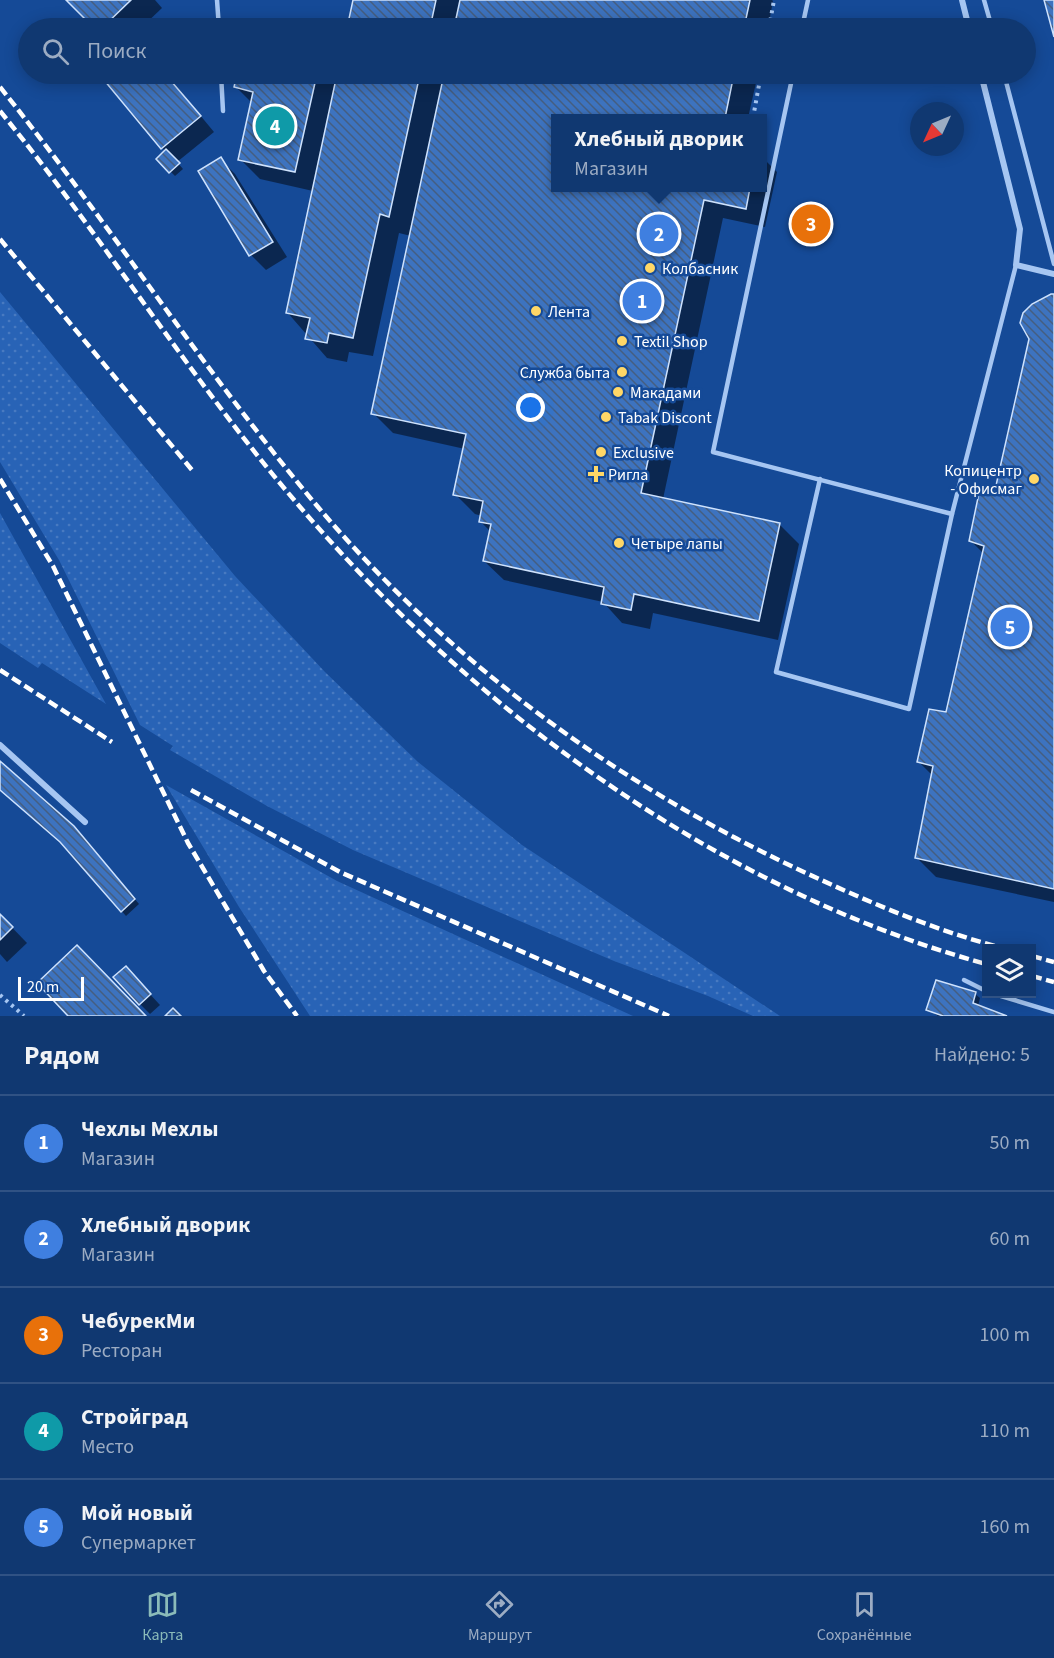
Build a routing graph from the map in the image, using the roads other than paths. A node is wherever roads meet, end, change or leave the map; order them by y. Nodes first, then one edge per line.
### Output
1 (217, 0) edge
2 (808, 0) edge
3 (962, 0) edge
4 (984, 0) edge
5 (218, 18) edge
6 (804, 18) edge
7 (966, 18) edge
8 (989, 18) edge
9 (222, 84) edge
10 (791, 84) edge
11 (984, 84) edge
12 (1007, 84) edge
13 (223, 111) dead end
14 (1054, 264) edge
15 (1016, 265) junction
16 (1054, 274) edge
17 (820, 479) junction
18 (952, 514) junction
19 (0, 745) edge
20 (85, 822) dead end
21 (964, 980) dead end
22 (982, 989) edge
23 (1008, 998) edge
24 (1054, 1012) edge

1 - 5 lane
2 - 6 lane
3 - 7 street
4 - 8 lane
9 - 13 lane
10 - 17 lane
11 - 15 street
12 - 14 lane
15 - 16 street
15 - 18 lane
17 - 18 lane
17 - 18 lane
19 - 20 street
21 - 22 lane
23 - 24 lane

